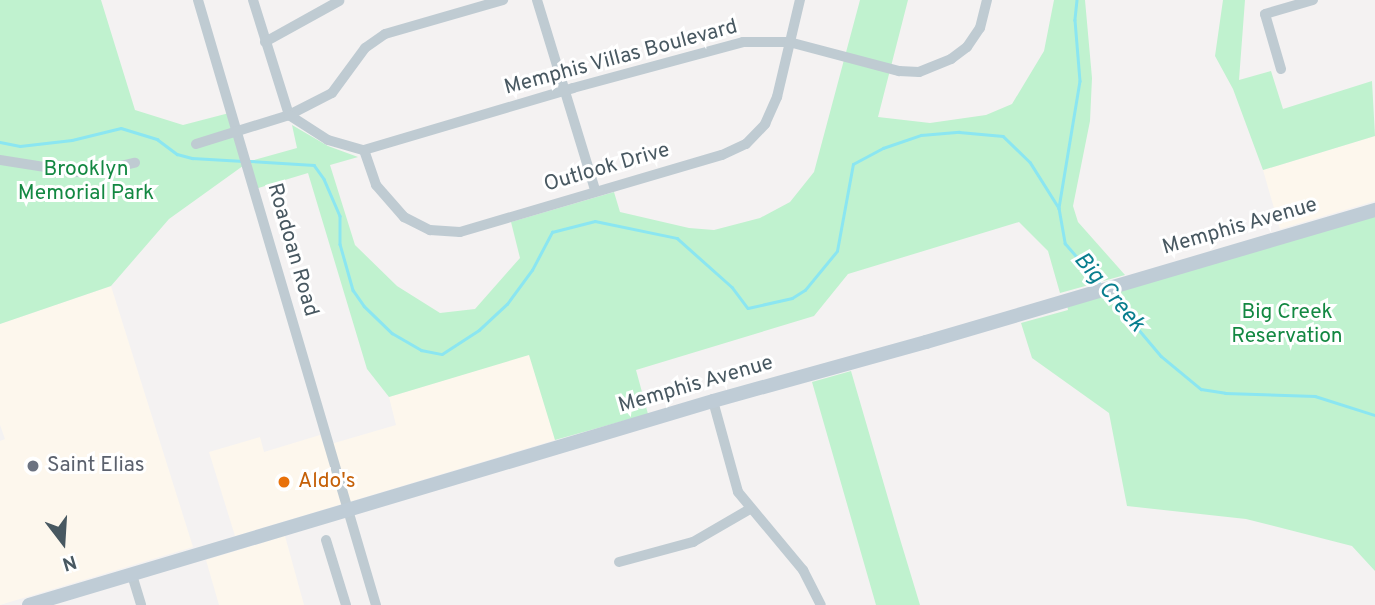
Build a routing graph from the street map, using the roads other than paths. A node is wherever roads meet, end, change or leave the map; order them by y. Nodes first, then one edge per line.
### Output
1 (198, 0) edge
2 (253, 0) edge
3 (503, 0) edge
4 (537, 0) edge
5 (800, 0) edge
6 (987, 0) edge
7 (1313, 0) edge
8 (340, 1) edge
9 (265, 42) junction
10 (789, 43) junction
11 (1281, 69) dead end
12 (565, 91) junction
13 (289, 116) junction
14 (238, 131) junction
15 (196, 144) dead end
16 (364, 150) junction
17 (0, 160) edge
18 (135, 163) dead end
19 (595, 190) junction
20 (1375, 210) edge
21 (713, 401) junction
22 (750, 509) junction
23 (348, 512) junction
24 (326, 540) dead end
25 (619, 562) dead end
26 (132, 575) junction
27 (29, 605) edge
28 (141, 605) edge
29 (346, 605) edge
30 (376, 605) edge
31 (821, 605) edge

1 - 14 street, Roadoan Road
2 - 9 street
3 - 13 street
4 - 12 street
5 - 10 street, Outlook Drive
6 - 10 street, Memphis Villas Boulevard
7 - 11 street
8 - 9 street
9 - 13 street
10 - 12 street, Memphis Villas Boulevard
10 - 19 street, Outlook Drive
12 - 16 street, Memphis Villas Boulevard
12 - 19 street
13 - 14 street
13 - 16 street
14 - 15 street
14 - 23 street, Roadoan Road
16 - 19 street, Outlook Drive
17 - 18 street
20 - 21 main road, Memphis Avenue
21 - 22 street
21 - 23 main road, Memphis Avenue
22 - 25 street
22 - 31 street
23 - 26 main road, Memphis Avenue
23 - 30 street, Roadoan Road
24 - 29 street
26 - 27 main road, Memphis Avenue
26 - 28 street

